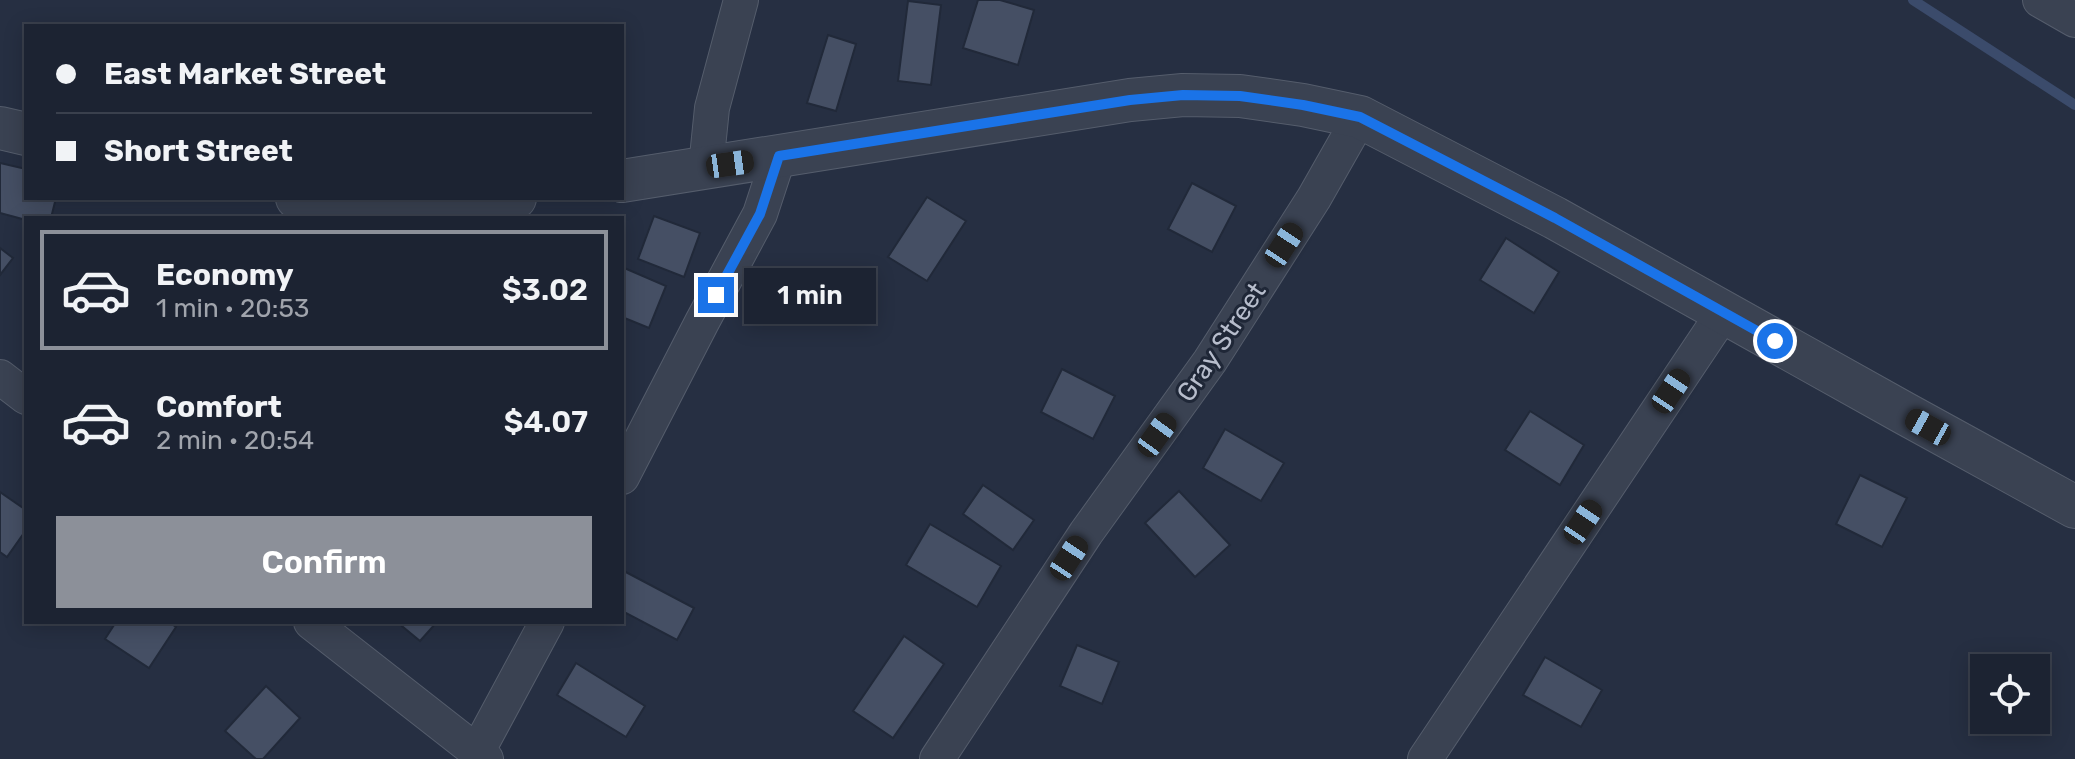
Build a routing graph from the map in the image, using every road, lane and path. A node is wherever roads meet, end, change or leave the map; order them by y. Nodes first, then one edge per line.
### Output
1 (741, 0) edge
2 (2040, 0) edge
3 (2075, 20) edge
4 (1360, 117) junction
5 (0, 128) edge
6 (24, 134) edge
7 (779, 156) junction
8 (706, 167) junction
9 (624, 181) edge
10 (310, 200) edge
11 (501, 200) edge
12 (1724, 312) junction
13 (0, 377) edge
14 (24, 395) edge
15 (624, 473) edge
16 (2075, 507) edge
17 (314, 624) edge
18 (546, 624) edge
19 (481, 756) edge
20 (937, 759) edge
21 (1425, 759) edge

1 - 8 street
2 - 3 street
4 - 7 street
4 - 12 street
4 - 20 street, Gray Street
5 - 6 street
7 - 8 street
7 - 15 street
8 - 9 street
10 - 11 street
12 - 16 street
12 - 21 street
13 - 14 street
17 - 19 street
18 - 19 street

